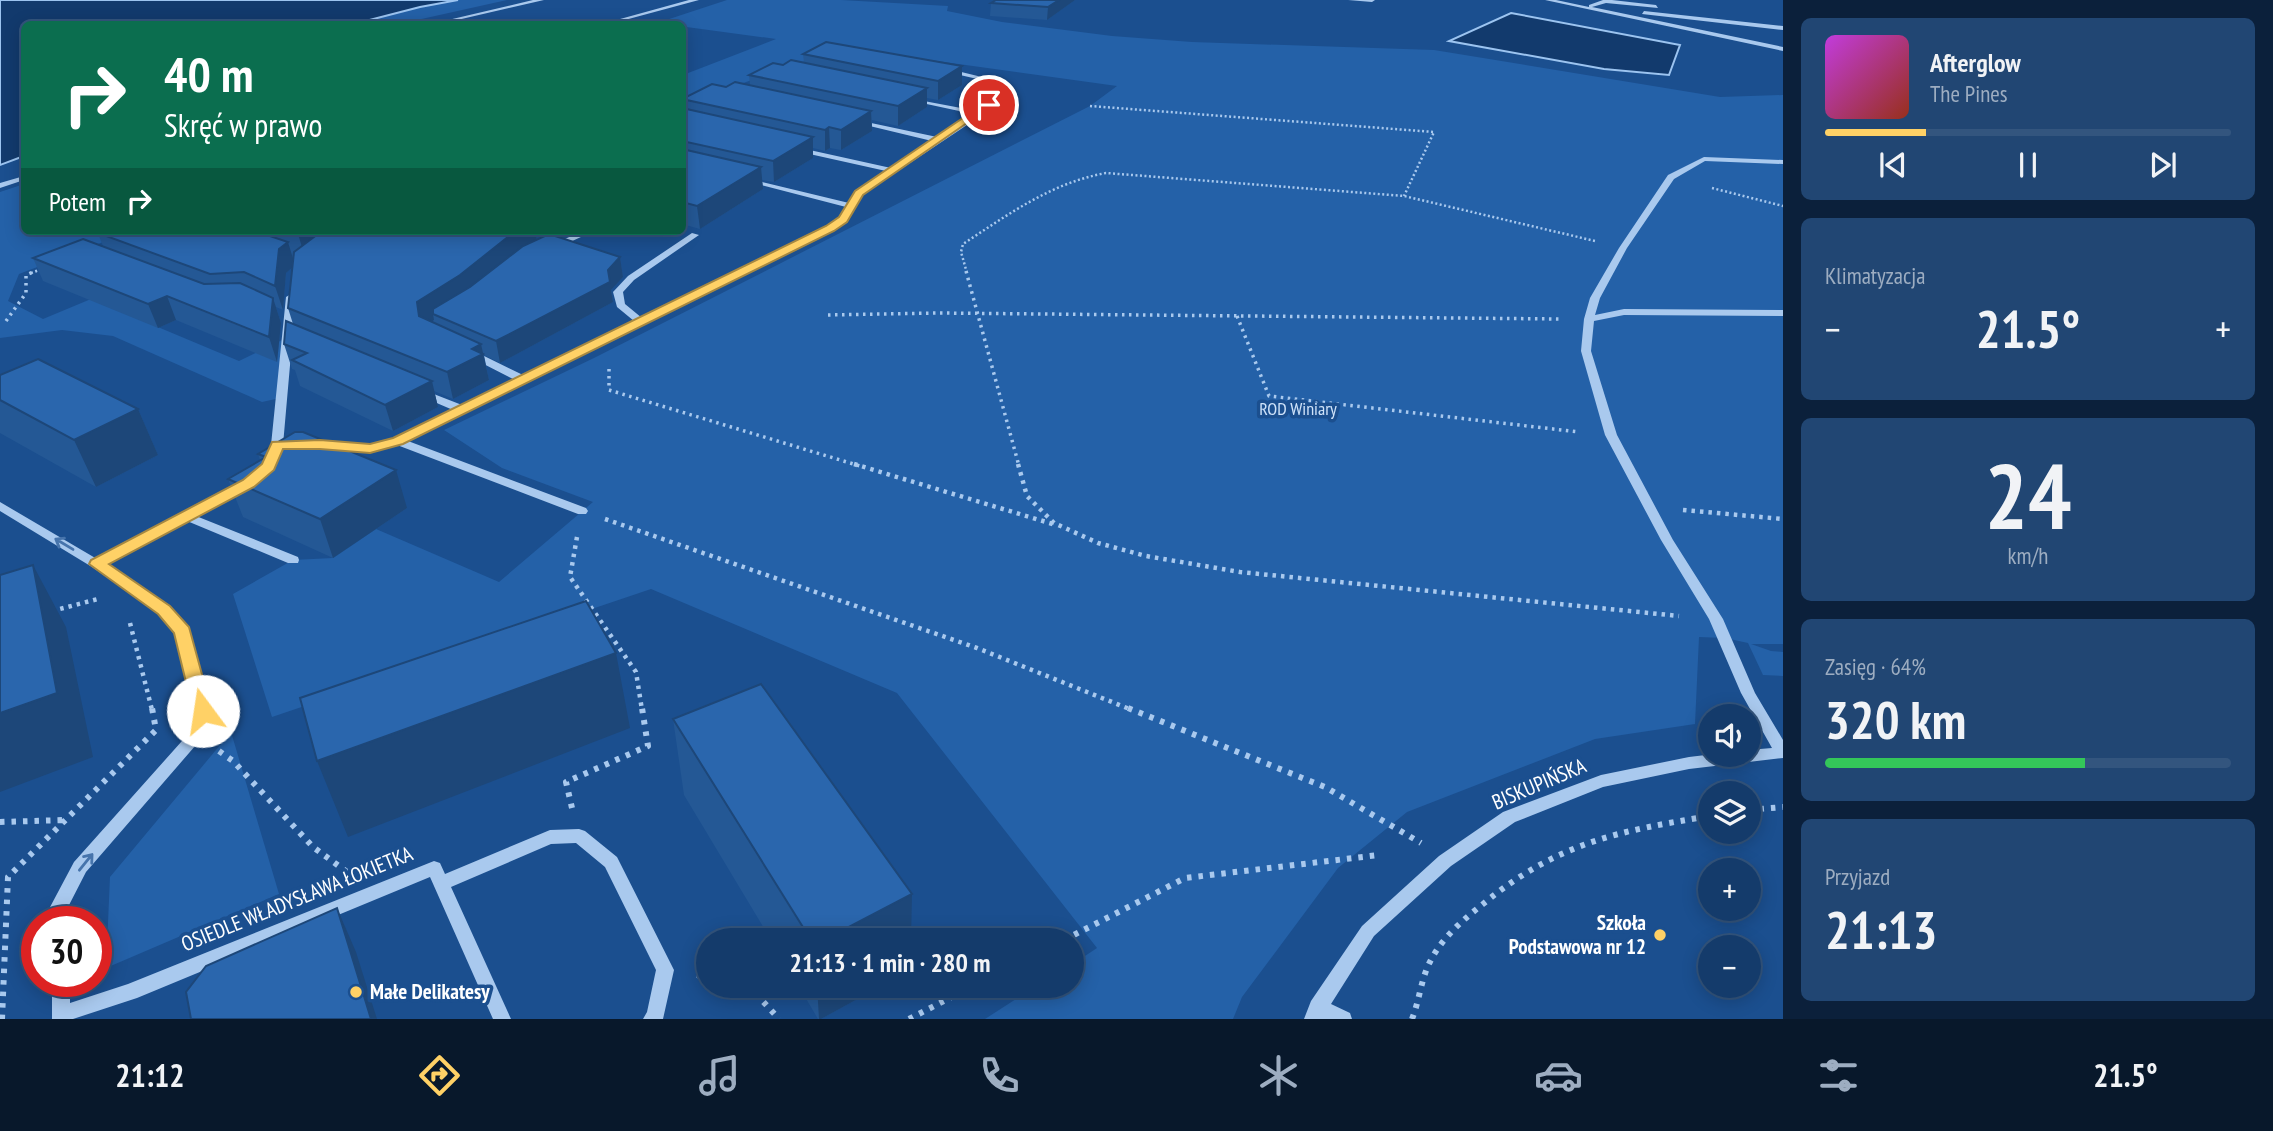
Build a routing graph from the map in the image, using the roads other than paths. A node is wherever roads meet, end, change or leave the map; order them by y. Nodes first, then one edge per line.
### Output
1 (541, 0) edge
2 (696, 0) edge
3 (1351, 0) edge
4 (1372, 0) edge
5 (1549, 0) edge
6 (1591, 6) junction
7 (447, 21) edge
8 (616, 21) edge
9 (1783, 21) edge
10 (1783, 28) edge
11 (1783, 49) edge
12 (946, 70) edge
13 (899, 96) edge
14 (978, 113) junction
15 (844, 120) edge
16 (939, 140) junction
17 (788, 146) edge
18 (1783, 162) edge
19 (894, 170) junction
20 (734, 177) edge
21 (21, 179) edge
22 (0, 186) edge
23 (851, 206) junction
24 (581, 235) edge
25 (695, 235) dead end
26 (542, 252) edge
27 (293, 285) edge
28 (1783, 313) edge
29 (1588, 319) junction
30 (640, 321) junction
31 (288, 337) junction
32 (301, 342) edge
33 (462, 350) edge
34 (522, 379) junction
35 (412, 389) edge
36 (461, 410) junction
37 (398, 441) junction
38 (310, 444) edge
39 (268, 466) edge
40 (258, 475) edge
41 (0, 506) edge
42 (582, 511) road end
43 (188, 517) junction
44 (293, 560) dead end
45 (97, 564) junction
46 (1782, 752) edge
47 (442, 883) junction
48 (60, 906) edge
49 (61, 997) edge
50 (1315, 1013) edge
51 (61, 1016) edge
52 (502, 1019) edge
53 (652, 1019) edge
54 (1343, 1019) edge

1 - 7 street
2 - 8 street
3 - 4 street
5 - 6 street
5 - 11 street
6 - 9 lane
6 - 10 street
12 - 14 street
13 - 14 street
14 - 16 street
15 - 16 street
16 - 19 street
17 - 19 street
18 - 29 street
19 - 23 street
20 - 23 street
21 - 22 street
23 - 30 street
24 - 26 street
25 - 30 street
27 - 31 street
28 - 29 street
29 - 46 street
30 - 34 street
31 - 32 street
31 - 39 street
33 - 34 street
34 - 36 street
35 - 36 street
36 - 37 street
37 - 38 street
37 - 42 street
40 - 43 street
45 -> 41 street
43 - 44 street
43 - 45 street
48 -> 45 street
46 - 50 street, BISKUPIŃSKA
47 - 51 street, OSIEDLE WŁADYSŁAWA ŁOKIETKA
47 - 52 street
47 - 53 street
49 - 51 street, OSIEDLE WŁADYSŁAWA ŁOKIETKA
50 - 54 street

